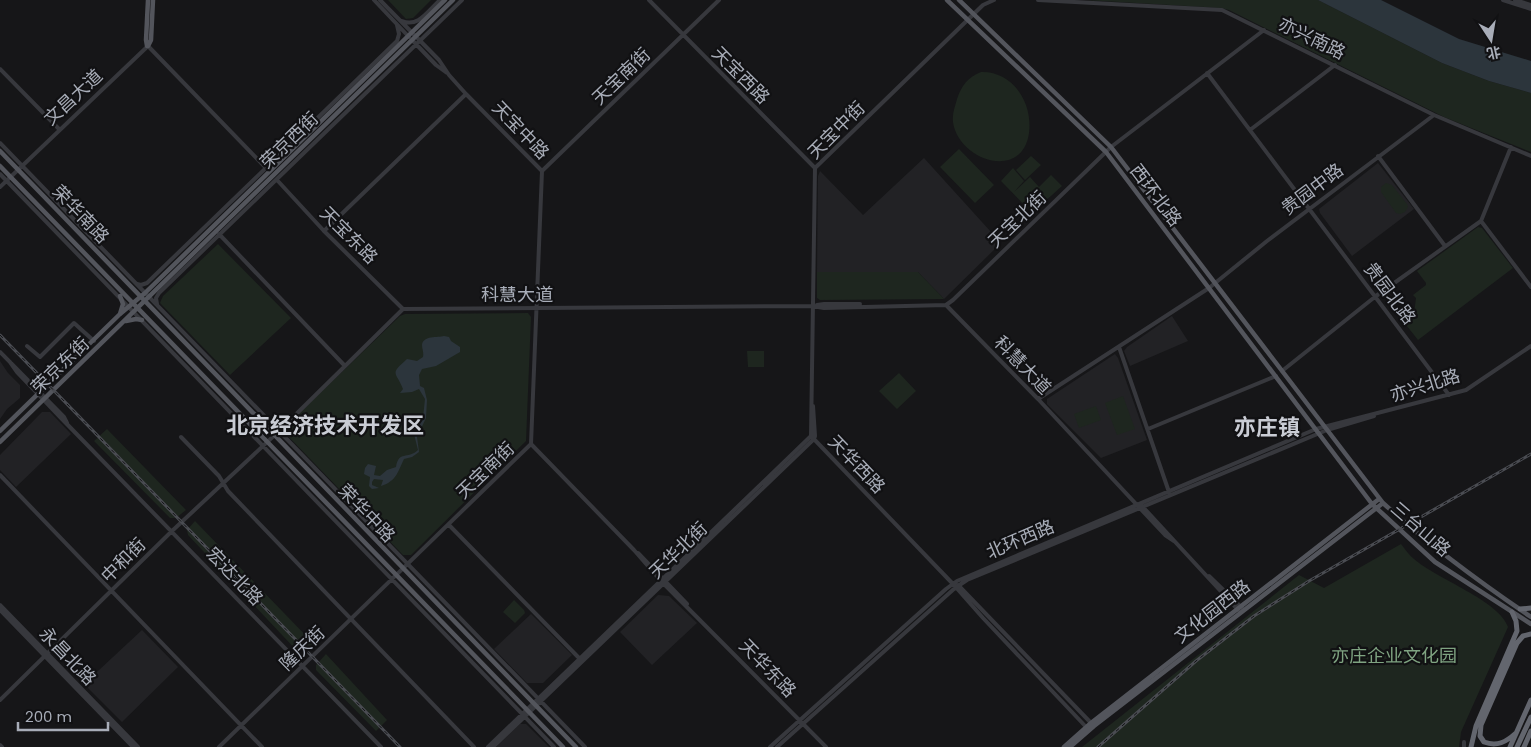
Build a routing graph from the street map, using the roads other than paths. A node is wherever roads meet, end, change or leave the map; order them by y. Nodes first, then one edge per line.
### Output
1 (148, 0) edge
2 (153, 0) edge
3 (374, 0) edge
4 (380, 0) edge
5 (440, 0) edge
6 (445, 0) edge
7 (453, 0) edge
8 (462, 0) edge
9 (650, 0) edge
10 (719, 0) edge
11 (947, 0) edge
12 (959, 0) edge
13 (994, 0) edge
14 (1038, 0) edge
15 (1503, 0) edge
16 (1515, 0) edge
17 (1531, 5) edge
18 (1531, 10) edge
19 (975, 15) junction
20 (401, 21) junction
21 (969, 21) junction
22 (397, 25) junction
23 (1264, 30) junction
24 (409, 34) junction
25 (683, 36) junction
26 (416, 40) junction
27 (148, 46) junction
28 (1334, 65) junction
29 (0, 69) edge
30 (1207, 73) junction
31 (466, 94) junction
32 (1434, 115) junction
33 (59, 129) junction
34 (1250, 130) junction
35 (0, 144) edge
36 (1111, 147) junction
37 (1511, 148) junction
38 (0, 151) edge
39 (1106, 152) junction
40 (1378, 156) junction
41 (1531, 156) edge
42 (0, 166) edge
43 (20, 168) junction
44 (266, 168) junction
45 (815, 168) junction
46 (542, 171) junction
47 (0, 174) edge
48 (8, 179) junction
49 (277, 180) junction
50 (0, 186) edge
51 (50, 195) junction
52 (55, 207) junction
53 (1309, 209) junction
54 (1481, 221) junction
55 (324, 231) junction
56 (218, 233) junction
57 (1445, 246) junction
58 (92, 260) junction
59 (97, 272) junction
60 (1215, 283) junction
61 (136, 284) junction
62 (1209, 288) junction
63 (1531, 288) edge
64 (120, 296) junction
65 (1376, 296) junction
66 (145, 297) junction
67 (131, 305) junction
68 (946, 305) junction
69 (158, 306) junction
70 (812, 306) junction
71 (537, 308) junction
72 (403, 309) junction
73 (136, 310) junction
74 (120, 314) junction
75 (142, 320) junction
76 (125, 322) junction
77 (179, 329) junction
78 (94, 341) junction
79 (184, 341) junction
80 (27, 346) dead end
81 (1531, 346) edge
82 (1119, 347) junction
83 (0, 352) edge
84 (345, 366) junction
85 (1282, 371) junction
86 (1276, 376) junction
87 (39, 393) junction
88 (1449, 395) junction
89 (44, 399) junction
90 (227, 399) junction
91 (1038, 399) junction
92 (232, 412) junction
93 (1326, 428) junction
94 (1148, 429) junction
95 (0, 431) edge
96 (279, 431) junction
97 (1317, 431) junction
98 (274, 436) junction
99 (181, 437) dead end
100 (812, 437) junction
101 (0, 442) edge
102 (266, 443) junction
103 (531, 444) junction
104 (305, 458) junction
105 (311, 474) junction
106 (0, 475) edge
107 (223, 483) junction
108 (1169, 492) junction
109 (1381, 501) junction
110 (1140, 506) junction
111 (1374, 506) junction
112 (449, 524) junction
113 (172, 531) junction
114 (358, 536) junction
115 (363, 549) junction
116 (408, 565) junction
117 (1459, 566) junction
118 (403, 569) junction
119 (1448, 571) junction
120 (396, 576) junction
121 (392, 580) junction
122 (664, 581) junction
123 (952, 584) junction
124 (957, 587) junction
125 (112, 590) junction
126 (437, 594) junction
127 (0, 605) edge
128 (441, 608) junction
129 (1531, 608) edge
130 (1520, 609) junction
131 (0, 610) edge
132 (1240, 610) junction
133 (1512, 612) junction
134 (1531, 617) edge
135 (351, 620) junction
136 (1531, 624) edge
137 (1531, 634) edge
138 (46, 655) junction
139 (580, 659) junction
140 (303, 666) junction
141 (489, 670) junction
142 (492, 682) junction
143 (0, 700) edge
144 (539, 700) junction
145 (1531, 700) edge
146 (534, 704) junction
147 (528, 710) junction
148 (523, 714) junction
149 (1531, 717) edge
150 (802, 722) junction
151 (1092, 724) junction
152 (241, 726) junction
153 (567, 728) junction
154 (1088, 729) junction
155 (1531, 731) edge
156 (1516, 733) junction
157 (574, 745) edge
158 (1472, 745) edge
159 (133, 747) edge
160 (138, 747) edge
161 (220, 747) edge
162 (262, 747) edge
163 (381, 747) edge
164 (474, 747) edge
165 (488, 747) edge
166 (493, 747) edge
167 (554, 747) edge
168 (563, 747) edge
169 (585, 747) edge
170 (770, 747) edge
171 (777, 747) edge
172 (826, 747) edge
173 (1064, 747) edge
174 (1070, 747) edge
175 (1510, 747) edge
176 (1517, 747) edge
177 (1524, 747) edge

1 - 27 main road
2 - 27 main road
3 - 22 street
4 - 20 street
5 - 20 street
6 - 24 main road, 荣京西街
7 - 26 main road, 荣京西街
8 - 26 street
9 - 25 street, 天宝西路
10 - 25 street, 天宝南街
11 - 21 main road, 西环北路
12 - 19 main road, 西环北路
13 - 19 street
14 - 23 street, 亦兴南路
15 - 18 street
16 - 17 street
19 - 21 street, 天宝中街
19 - 36 main road, 西环北路
20 - 24 street
21 - 39 main road, 西环北路
21 - 45 street, 天宝中街
22 - 24 street
22 - 44 street
23 - 28 street, 亦兴南路
23 - 30 street, 天宝北街
24 - 26 street, 天宝中路
24 - 66 main road, 荣京西街
25 - 45 street, 天宝西路
25 - 46 street, 天宝南街
26 - 31 street, 天宝中路
26 - 49 street
26 - 56 main road, 荣京西街
27 - 33 street, 文昌大道
27 - 44 street
28 - 32 street, 亦兴南路
28 - 34 street
29 - 33 street
30 - 34 street, 贵园北路
30 - 36 street, 天宝北街
31 - 46 street, 天宝中路
31 - 55 street
32 - 37 street, 亦兴南路
32 - 40 street, 贵园中路
33 - 43 street, 文昌大道
34 - 53 street, 贵园北路
35 - 43 street
36 - 39 street, 天宝北街
36 - 60 main road, 西环北路
37 - 41 street, 亦兴南路
37 - 54 street
38 - 43 main road, 荣华南路
39 - 62 main road, 西环北路
39 - 68 street, 天宝北街
40 - 53 street, 贵园中路
40 - 57 street
42 - 48 main road, 荣华南路
43 - 48 street, 文昌大道
43 - 51 street
43 - 52 main road, 荣华南路
44 - 61 street
45 - 70 street, 天宝中街
46 - 71 street, 天宝中路
47 - 48 street
48 - 50 street, 文昌大道
48 - 58 main road, 荣华南路
48 - 59 street
49 - 55 street, 天宝东路
49 - 56 street
51 - 52 street
51 - 61 street
52 - 66 main road, 荣华南路
53 - 60 street, 贵园中路
53 - 65 street, 贵园北路
54 - 57 street
54 - 63 street
55 - 72 street, 天宝东路
56 - 66 main road, 荣京西街
56 - 69 street
56 - 84 street
57 - 65 street
58 - 59 street
58 - 67 main road, 荣华南路
59 - 64 street
60 - 62 street, 贵园中路
60 - 85 main road, 西环北路
61 - 66 street
62 - 82 street, 贵园中路
62 - 86 main road, 西环北路
64 - 67 street
64 - 74 main road
65 - 85 street
65 - 88 street, 贵园北路
66 - 67 main road, 荣京东街
66 - 69 street
66 - 73 main road, 荣京东街
66 - 79 main road, 荣华中路
67 - 73 main road, 荣华南路
67 - 74 main road, 荣京东街
68 - 70 street, 科慧大道
68 - 91 street, 科慧大道
69 - 77 street
70 - 71 street, 科慧大道
70 - 100 street, 天华西路
71 - 72 street, 科慧大道
71 - 103 street, 天宝南街
72 - 84 street
73 - 75 street
73 - 76 main road, 荣京东街
73 - 90 main road, 荣华中路
74 - 78 main road, 荣京东街
75 - 76 main road
75 - 92 street
76 - 89 main road, 荣京东街
77 - 79 street
77 - 96 street
78 - 80 street
78 - 87 main road, 荣京东街
79 - 98 main road, 荣华中路
81 - 88 street, 亦兴北路
82 - 91 street, 贵园中路
82 - 94 street
83 - 87 street, 宏达北路
84 - 96 street
85 - 93 main road, 西环北路
86 - 94 street
86 - 97 main road, 西环北路
87 - 89 street, 宏达北路
87 - 95 main road, 荣京东街
88 - 93 street, 亦兴北路
89 - 101 main road, 荣京东街
89 - 113 street, 宏达北路
90 - 92 street
90 - 102 main road, 荣华中路
91 - 110 street, 科慧大道
92 - 102 street
93 - 97 street, 北环西路
93 - 109 main road, 三台山路
94 - 108 street
96 - 98 street
96 - 104 street
97 - 108 street, 北环西路
97 - 110 street, 北环西路
97 - 111 main road, 三台山路
98 - 102 street, 中和街
98 - 105 main road, 荣华中路
99 - 107 street
100 - 122 street, 天华北街
100 - 123 street, 天华西路
102 - 107 street, 中和街
102 - 114 main road, 荣华中路
102 - 115 street
103 - 112 street, 天宝南街
103 - 122 street, 天华东路
104 - 105 street
104 - 116 street
105 - 118 main road, 荣华中路
106 - 125 street
107 - 113 street, 中和街
107 - 135 street
108 - 110 street, 北环西路
109 - 111 main road, 文化园西路
109 - 117 main road, 三台山路
110 - 123 street, 北环西路
110 - 124 street, 北环西路
110 - 132 street, 科慧大道
111 - 119 main road, 三台山路
111 - 132 main road, 文化园西路
112 - 116 street, 天宝南街
112 - 139 street
113 - 125 street, 中和街
113 - 140 street, 宏达北路
114 - 115 street
114 - 120 main road, 荣华中路
115 - 121 street
116 - 118 street, 天宝南街
116 - 126 street
117 - 119 main road
117 - 130 main road, 三台山路
118 - 120 street, 隆庆街
118 - 128 main road, 荣华中路
119 - 133 main road, 三台山路
120 - 121 street, 隆庆街
120 - 141 main road, 荣华中路
121 - 135 street, 隆庆街
121 - 142 street
122 - 139 street, 天华北街
122 - 144 street, 天华北街
122 - 150 street, 天华东路
123 - 124 street, 天华西路
123 - 150 street, 北环西路
124 - 150 street, 北环西路
124 - 151 street, 天华西路
124 - 154 street, 天华西路
125 - 138 street, 中和街
125 - 152 street
126 - 128 street
126 - 144 street
127 - 138 street, 永昌北路
128 - 146 main road, 荣华中路
129 - 130 highway
130 - 134 main road, 三台山路
131 - 138 street, 永昌北路
132 - 151 main road, 文化园西路
133 - 136 main road, 三台山路
133 - 158 highway
135 - 140 street, 隆庆街
135 - 164 street
137 - 156 highway
138 - 143 street, 中和街
138 - 159 street, 永昌北路
138 - 160 street, 永昌北路
139 - 144 street, 天华北街
140 - 152 street, 隆庆街
140 - 163 street, 宏达北路
141 - 142 street
141 - 147 main road, 荣华中路
142 - 148 street
144 - 146 street, 天华北街
144 - 153 street
145 - 156 highway
146 - 147 street, 天华北街
146 - 157 main road, 荣华中路
147 - 148 street, 天华北街
147 - 168 main road, 荣华中路
148 - 165 street
148 - 166 street
148 - 167 street
149 - 176 highway
150 - 170 street, 北环西路
150 - 171 street, 北环西路
150 - 172 street, 天华东路
151 - 154 main road, 文化园西路
152 - 161 street, 隆庆街
152 - 162 street
153 - 157 street
153 - 169 street
154 - 173 main road, 文化园西路
154 - 174 main road, 文化园西路
155 - 177 highway
156 - 175 highway

